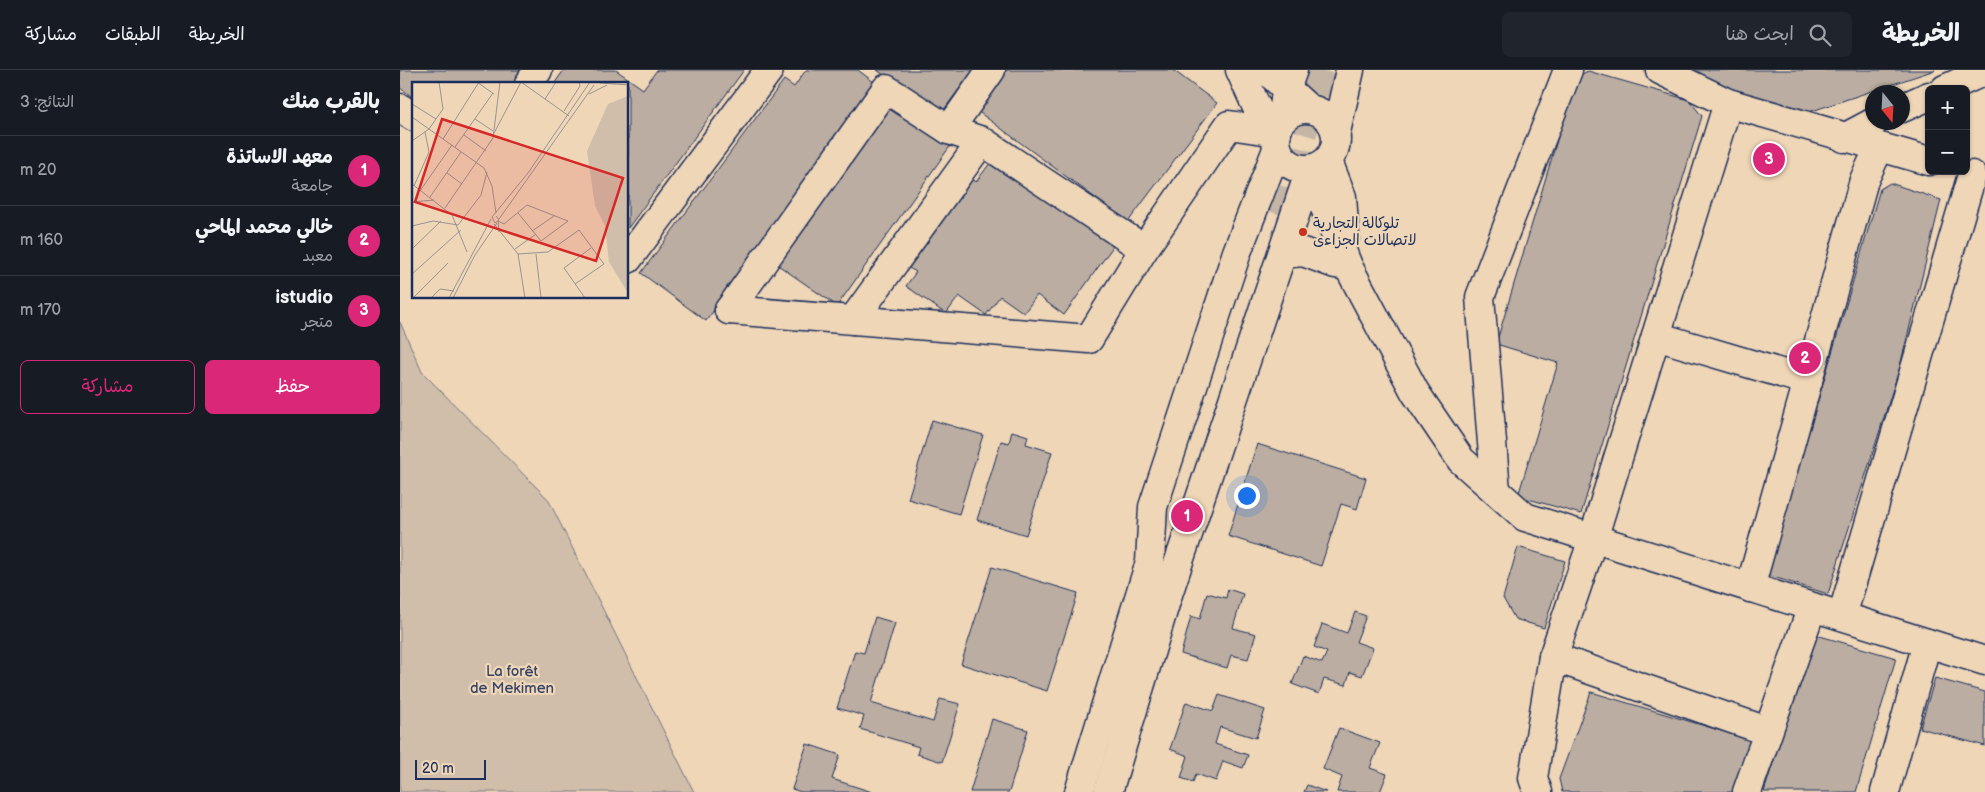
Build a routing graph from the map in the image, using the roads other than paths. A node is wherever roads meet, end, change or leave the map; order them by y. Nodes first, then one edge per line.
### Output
1 (538, 70) edge
2 (769, 70) edge
3 (991, 70) edge
4 (1240, 70) edge
5 (1266, 70) edge
6 (1350, 70) edge
7 (1568, 70) edge
8 (1660, 70) edge
9 (1985, 71) edge
10 (1290, 79) edge
11 (529, 82) edge
12 (1955, 85) edge
13 (1925, 98) edge
14 (1728, 103) junction
15 (1910, 104) edge
16 (400, 108) edge
17 (1309, 109) junction
18 (412, 116) edge
19 (949, 130) junction
20 (1336, 132) junction
21 (1279, 134) junction
22 (1876, 135) edge
23 (982, 141) junction
24 (1925, 159) edge
25 (1319, 166) junction
26 (1973, 175) edge
27 (1144, 250) junction
28 (1282, 254) junction
29 (629, 258) edge
30 (1348, 266) junction
31 (853, 320) junction
32 (1656, 336) junction
33 (1808, 381) junction
34 (1496, 491) junction
35 (1593, 539) junction
36 (1150, 562) junction
37 (1750, 588) junction
38 (1169, 591) junction
39 (1812, 607) junction
40 (1842, 616) junction
41 (1927, 643) junction
42 (1553, 657) junction
43 (1985, 661) edge
44 (1767, 730) junction
45 (1079, 792) edge
46 (1108, 792) edge
47 (1538, 792) edge
48 (1747, 792) edge
49 (1885, 792) edge

1 - 11 street
2 - 29 street
3 - 19 street
4 - 21 street
5 - 10 street
6 - 20 street
7 - 34 street
8 - 14 street
9 - 12 street
10 - 17 street
10 - 21 street
13 - 15 street
14 - 22 street
14 - 32 street
16 - 18 street
17 - 20 street
17 - 21 street
19 - 23 street
19 - 31 street
20 - 25 street
21 - 25 street
21 - 27 street
21 - 36 street
22 - 24 street
22 - 33 street
23 - 27 street
23 - 31 street
25 - 28 street
25 - 30 street
26 - 40 street
27 - 31 street
28 - 30 street
28 - 38 street
30 - 34 street
32 - 33 street
32 - 35 street
33 - 37 street
34 - 35 street
35 - 37 street
35 - 42 street
36 - 38 street
36 - 45 street
37 - 39 street
38 - 46 street
39 - 40 street
39 - 44 street
40 - 41 street
41 - 43 street
41 - 49 street
42 - 44 street
42 - 47 street
44 - 48 street

